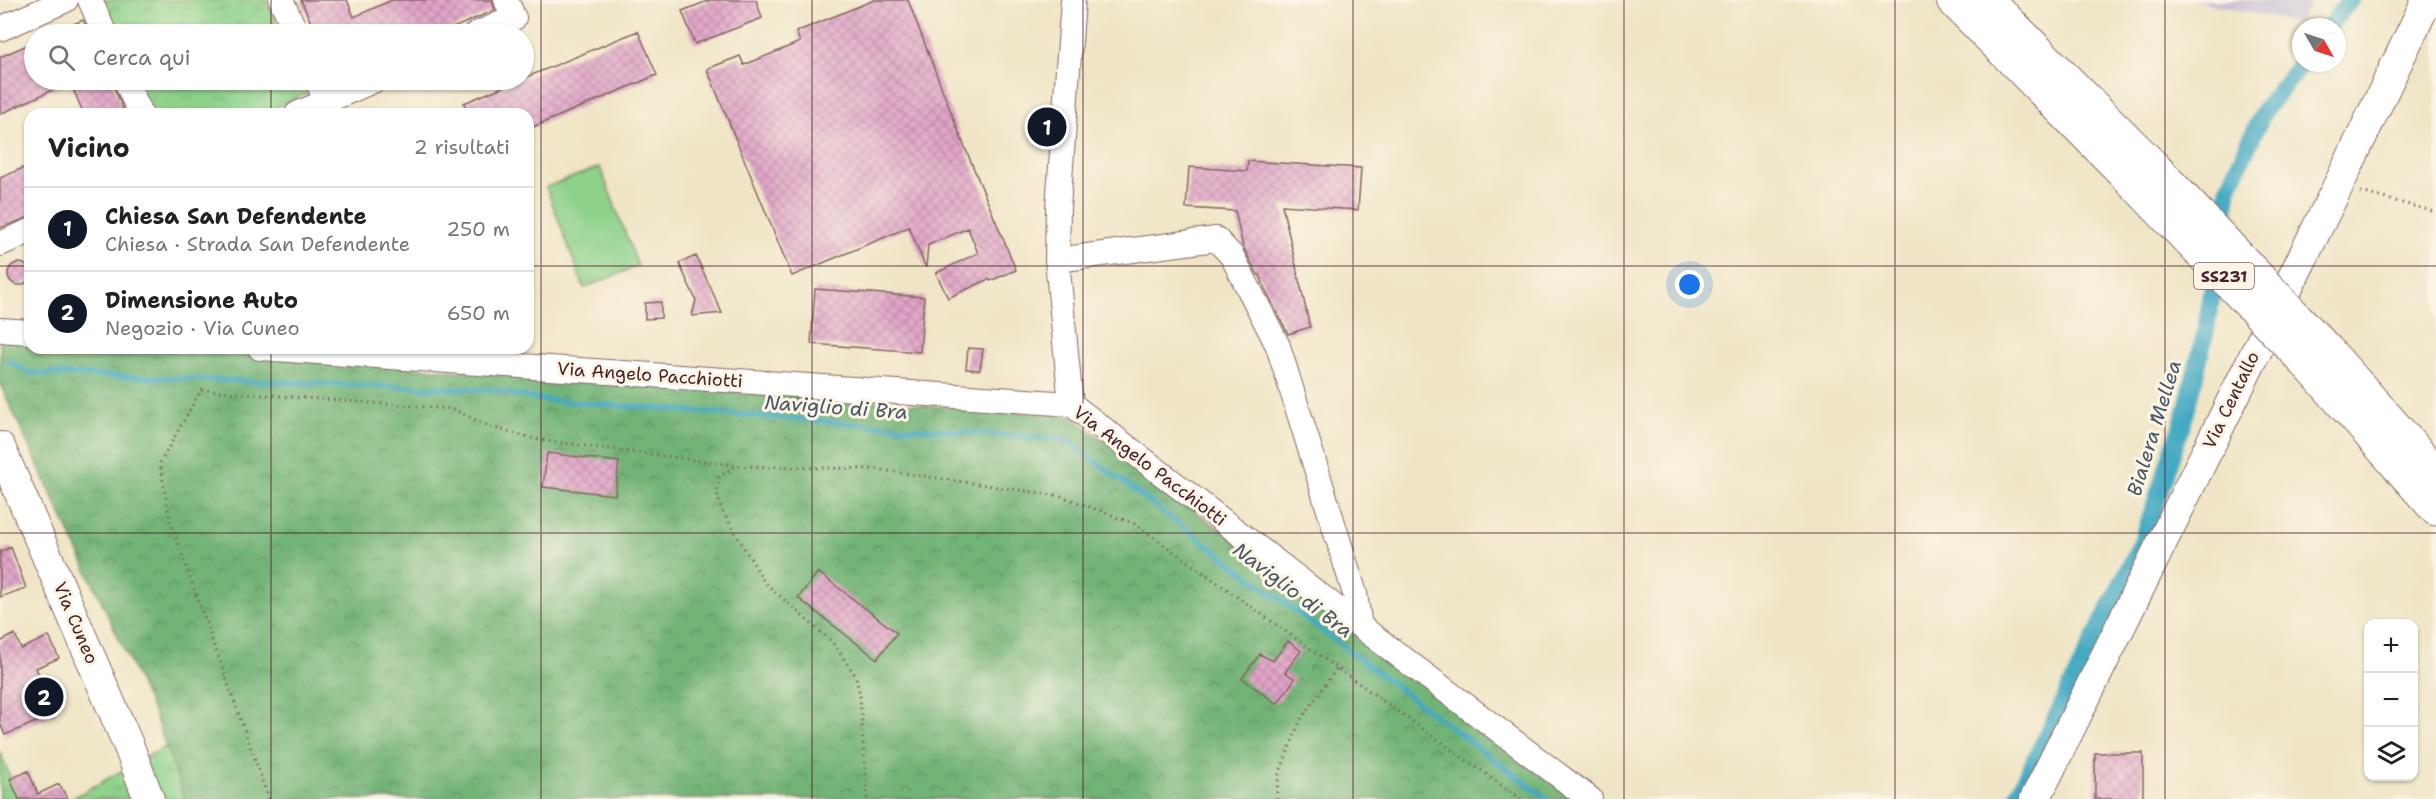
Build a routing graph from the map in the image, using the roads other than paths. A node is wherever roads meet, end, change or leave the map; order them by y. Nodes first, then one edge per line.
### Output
1 (66, 0) edge
2 (90, 0) edge
3 (281, 0) edge
4 (506, 0) edge
5 (1073, 0) edge
6 (1953, 0) edge
7 (1987, 0) edge
8 (2427, 0) edge
9 (101, 24) edge
10 (292, 24) edge
11 (500, 24) edge
12 (0, 29) edge
13 (130, 90) edge
14 (322, 90) edge
15 (138, 108) edge
16 (303, 108) edge
17 (2143, 174) junction
18 (24, 234) edge
19 (0, 244) edge
20 (1057, 260) junction
21 (0, 330) edge
22 (24, 332) edge
23 (382, 354) edge
24 (1071, 404) junction
25 (0, 447) edge
26 (2436, 473) edge
27 (2436, 509) edge
28 (1360, 626) junction
29 (149, 799) edge
30 (1590, 799) edge
31 (2034, 799) edge

1 - 12 street
2 - 9 street
3 - 10 street
4 - 11 street
5 - 20 street
6 - 17 highway, SS231
7 - 17 highway, SS231
8 - 31 main road, Via Centallo
13 - 15 street
14 - 16 street
17 - 26 highway, SS231, bridge
17 - 27 highway, SS231, bridge
18 - 19 street
20 - 24 street
20 - 28 street
21 - 22 street
23 - 24 street, Via Angelo Pacchiotti
24 - 28 street, Via Angelo Pacchiotti
25 - 29 main road, Via Cuneo
28 - 30 street, Via Angelo Pacchiotti

